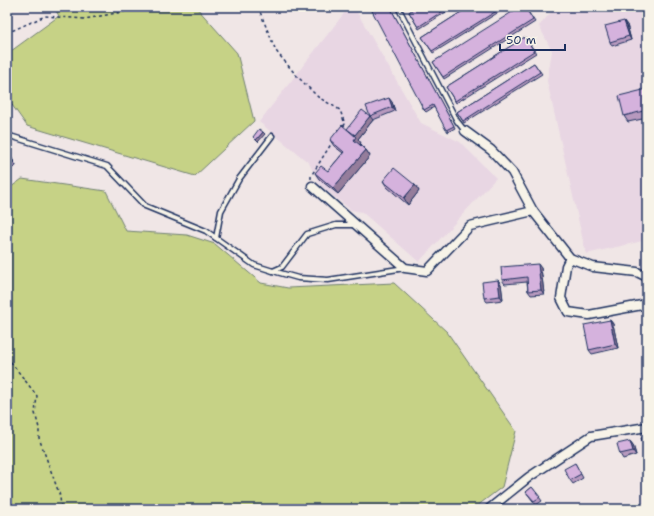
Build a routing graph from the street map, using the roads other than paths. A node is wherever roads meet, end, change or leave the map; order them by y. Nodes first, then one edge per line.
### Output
1 (398, 7) edge
2 (466, 131) joint
3 (10, 136) dead end
4 (272, 136) dead end
5 (312, 186) road end
6 (533, 212) junction
7 (357, 226) junction
8 (216, 238) junction
9 (570, 258) junction
10 (405, 268) junction
11 (273, 271) junction
12 (647, 277) edge
13 (647, 304) edge
14 (590, 315) joint
15 (647, 427) edge
16 (489, 509) edge

1 - 2 lane
2 - 6 street
3 - 8 lane
4 - 8 lane
5 - 7 street
6 - 9 street
6 - 10 street
7 - 10 street
7 - 11 lane
8 - 11 lane
9 - 12 street
9 - 14 lane
10 - 11 lane
13 - 14 street
15 - 16 street

